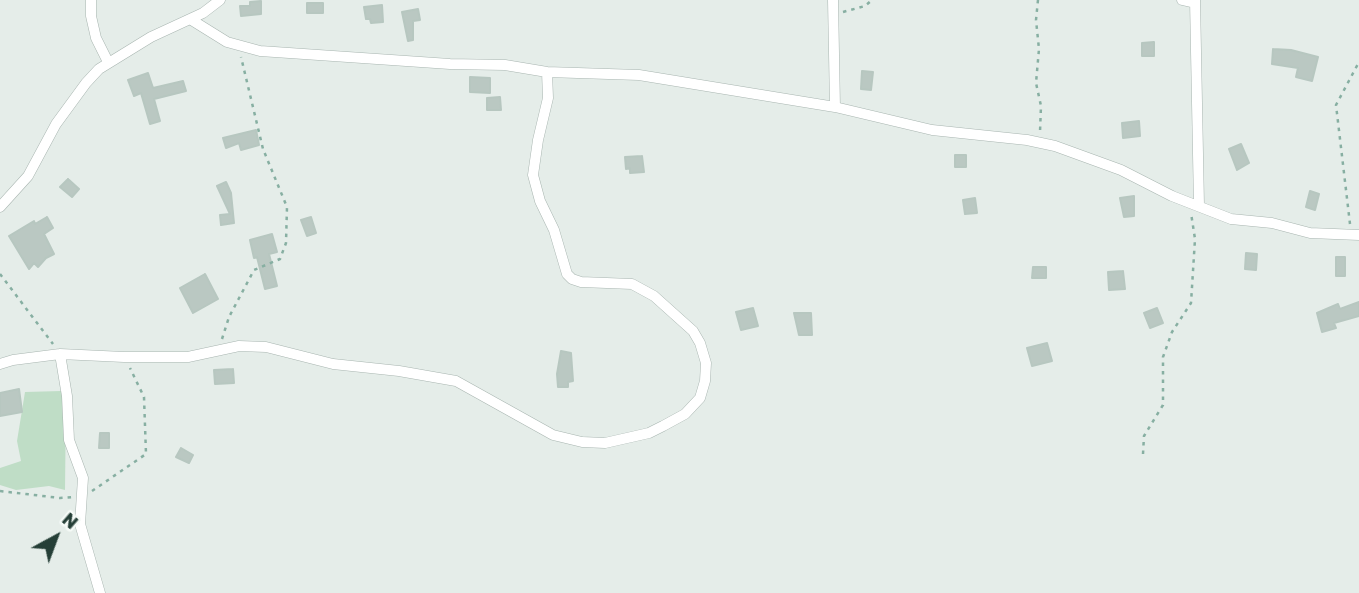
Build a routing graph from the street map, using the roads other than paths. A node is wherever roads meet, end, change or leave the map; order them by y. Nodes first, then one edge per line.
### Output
1 (91, 0) edge
2 (220, 0) edge
3 (833, 0) edge
4 (1182, 0) edge
5 (1195, 2) edge
6 (190, 19) junction
7 (108, 62) junction
8 (547, 72) junction
9 (835, 107) junction
10 (1196, 204) junction
11 (0, 207) edge
12 (1355, 235) edge
13 (60, 354) junction
14 (0, 364) edge
15 (100, 593) edge

1 - 7 street
2 - 6 street
3 - 9 street
4 - 5 street
5 - 10 street
6 - 7 street
6 - 8 street
7 - 11 street
8 - 9 street
8 - 13 street
9 - 10 street
10 - 12 street
13 - 14 street
13 - 15 street

